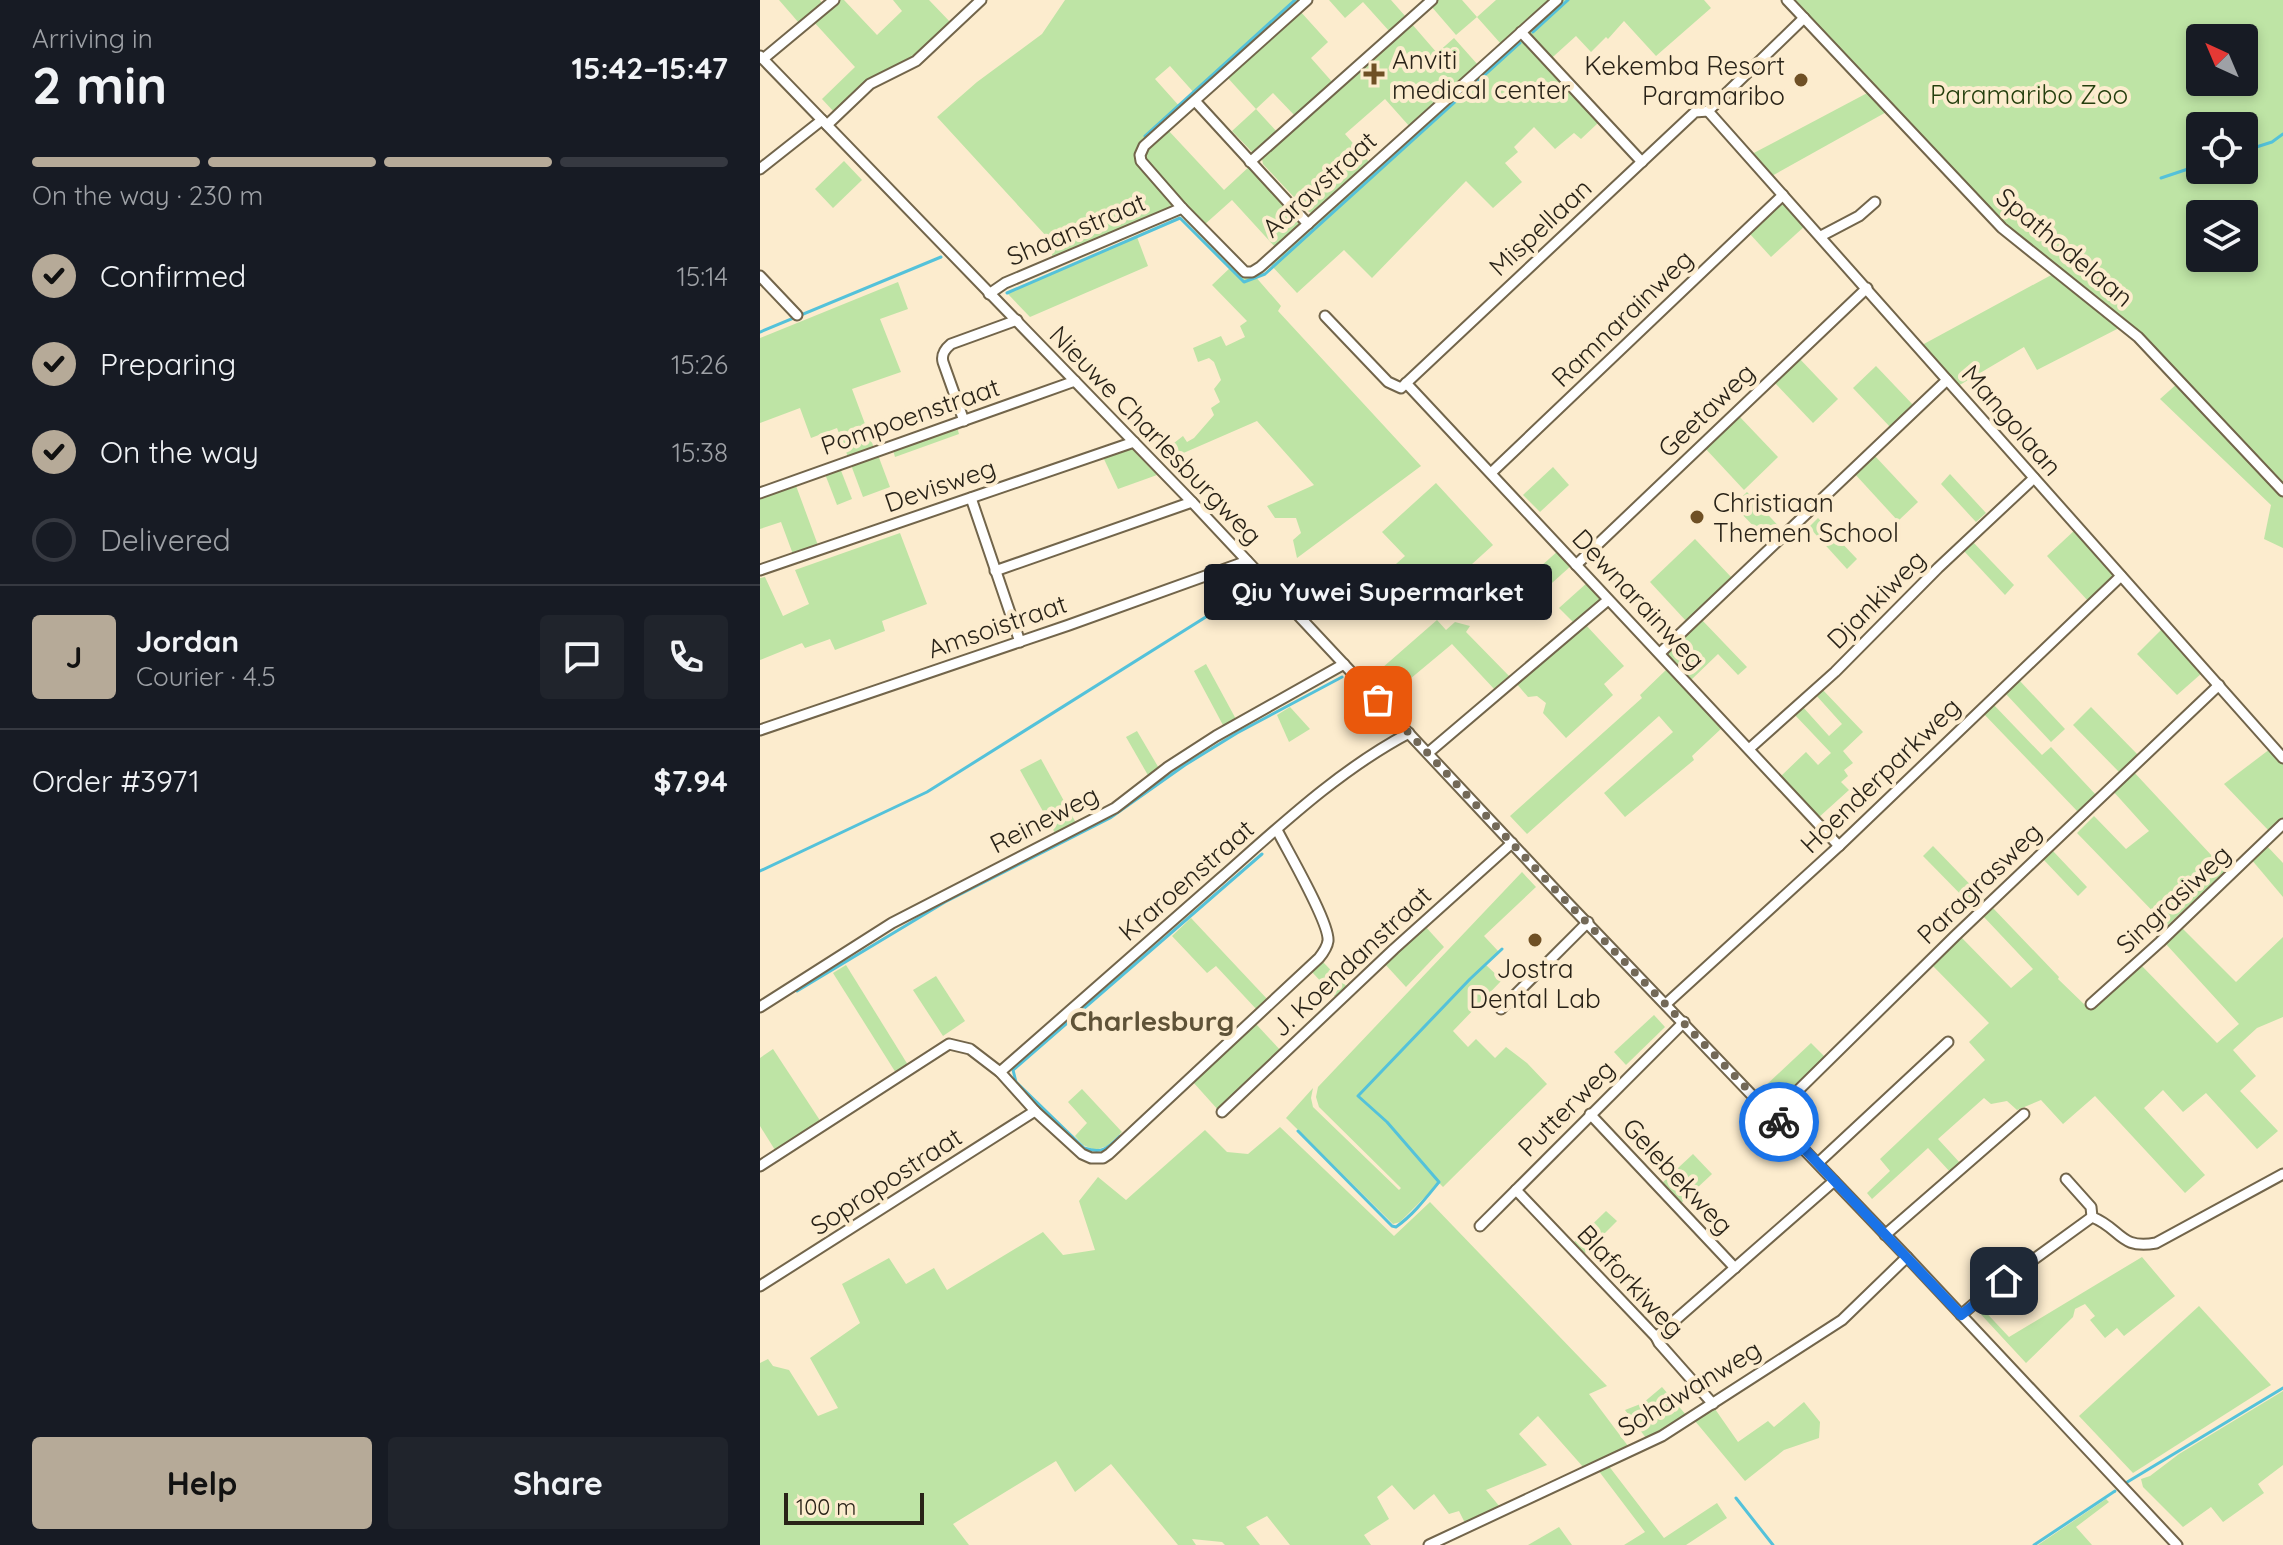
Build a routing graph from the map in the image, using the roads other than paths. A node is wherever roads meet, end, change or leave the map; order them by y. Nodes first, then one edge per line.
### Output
1 (834, 0) edge
2 (981, 0) edge
3 (1307, 0) edge
4 (1432, 0) edge
5 (1557, 0) edge
6 (1787, 0) edge
7 (1804, 18) junction
8 (1521, 32) junction
9 (762, 57) edge
10 (1196, 102) junction
11 (1708, 111) junction
12 (824, 122) junction
13 (1250, 162) junction
14 (1642, 162) junction
15 (760, 169) edge
16 (1783, 195) junction
17 (1875, 202) dead end
18 (1182, 208) junction
19 (1308, 224) junction
20 (1821, 236) junction
21 (1252, 272) joint
22 (760, 276) edge
23 (1867, 288) junction
24 (989, 294) junction
25 (797, 315) dead end
26 (1325, 316) dead end
27 (1017, 320) junction
28 (1947, 380) junction
29 (1075, 381) junction
30 (1406, 383) junction
31 (964, 421) junction
32 (1134, 442) junction
33 (1491, 473) junction
34 (2034, 478) junction
35 (2283, 491) edge
36 (760, 493) edge
37 (971, 498) junction
38 (1192, 502) junction
39 (1247, 561) junction
40 (1576, 565) junction
41 (760, 570) edge
42 (995, 571) junction
43 (2121, 576) junction
44 (1608, 600) junction
45 (1020, 642) junction
46 (1660, 653) junction
47 (1344, 664) junction
48 (2219, 685) junction
49 (760, 730) edge
50 (1409, 733) junction
51 (1749, 749) junction
52 (1428, 753) junction
53 (2283, 758) edge
54 (2283, 824) edge
55 (1277, 830) junction
56 (1512, 843) junction
57 (1839, 846) junction
58 (1588, 922) junction
59 (1666, 1004) junction
60 (2091, 1004) dead end
61 (760, 1007) edge
62 (1501, 1009) dead end
63 (1684, 1022) junction
64 (1948, 1042) dead end
65 (1000, 1072) junction
66 (1035, 1111) junction
67 (1222, 1112) dead end
68 (1590, 1114) junction
69 (2024, 1114) dead end
70 (1773, 1115) junction
71 (1818, 1163) junction
72 (760, 1166) edge
73 (2283, 1174) edge
74 (2066, 1179) dead end
75 (1834, 1181) junction
76 (1516, 1190) junction
77 (2092, 1217) junction
78 (1480, 1226) dead end
79 (1885, 1235) junction
80 (1907, 1257) junction
81 (1735, 1268) junction
82 (760, 1286) edge
83 (1961, 1315) junction
84 (1656, 1337) junction
85 (1713, 1404) junction
86 (1429, 1545) edge
87 (2177, 1545) edge

1 - 9 street
2 - 12 street
3 - 10 street, Shaanstraat
4 - 13 street
5 - 8 street, Aaravstraat
6 - 7 street, Spathodelaan
7 - 11 street, Mispellaan
7 - 35 street, Spathodelaan
8 - 14 street
8 - 19 street, Aaravstraat
9 - 12 street, Nieuwe Charlesburgweg
10 - 13 street
10 - 18 street, Shaanstraat
11 - 14 street, Mispellaan
11 - 16 street, Mangolaan
12 - 15 street
12 - 24 street, Nieuwe Charlesburgweg
13 - 19 street
14 - 30 street, Mispellaan
16 - 20 street, Mangolaan
16 - 33 street, Ramnarainweg
17 - 20 street
18 - 21 street, Shaanstraat
18 - 24 street, Shaanstraat
19 - 21 street, Aaravstraat
20 - 23 street, Mangolaan
22 - 25 street
23 - 28 street, Mangolaan
23 - 40 street, Geetaweg
24 - 27 street, Nieuwe Charlesburgweg
26 - 30 street
27 - 29 street, Nieuwe Charlesburgweg
27 - 31 street
28 - 34 street, Mangolaan
28 - 46 street
29 - 31 street, Pompoenstraat
29 - 32 street, Nieuwe Charlesburgweg
30 - 33 street, Dewnarainweg
31 - 36 street, Pompoenstraat
32 - 37 street, Devisweg
32 - 38 street, Nieuwe Charlesburgweg
33 - 40 street, Dewnarainweg
34 - 43 street, Mangolaan
34 - 51 street, Djankiweg
37 - 41 street, Devisweg
37 - 42 street
38 - 39 street, Nieuwe Charlesburgweg
38 - 42 street
39 - 45 street, Amsoistraat
39 - 47 street, Nieuwe Charlesburgweg
40 - 44 street, Dewnarainweg
42 - 45 street
43 - 48 street, Mangolaan
43 - 57 street, Hoenderparkweg
44 - 46 street, Dewnarainweg
44 - 52 street
45 - 49 street, Amsoistraat
46 - 51 street, Dewnarainweg
47 - 50 street, Nieuwe Charlesburgweg
47 - 61 street, Reineweg
48 - 53 street, Mangolaan
48 - 70 street, Paragrasweg
50 - 52 street, Nieuwe Charlesburgweg
50 - 55 street, Kraroenstraat
51 - 57 street, Dewnarainweg
52 - 56 street, Nieuwe Charlesburgweg
54 - 60 street, Singrasiweg
55 - 65 street, Kraroenstraat
55 - 66 street
56 - 58 street, Nieuwe Charlesburgweg
56 - 67 street, J. Koendanstraat
57 - 59 street, Hoenderparkweg
58 - 59 street, Nieuwe Charlesburgweg
58 - 62 street
59 - 63 street, Nieuwe Charlesburgweg
63 - 68 street, Putterweg
63 - 70 street, Nieuwe Charlesburgweg
64 - 71 street
65 - 66 street
65 - 72 street
66 - 82 street, Sopropostraat
68 - 76 street, Putterweg
68 - 81 street, Gelebekweg
69 - 79 street
70 - 71 street, Nieuwe Charlesburgweg
71 - 75 street, Nieuwe Charlesburgweg
73 - 77 street
74 - 77 street
75 - 79 street, Nieuwe Charlesburgweg
75 - 81 street
76 - 78 street, Putterweg
76 - 84 street, Blaforkiweg
77 - 83 street
79 - 80 street, Nieuwe Charlesburgweg
80 - 83 street, Nieuwe Charlesburgweg
80 - 85 street, Sohawanweg
81 - 84 street
83 - 87 street, Nieuwe Charlesburgweg
84 - 85 street, Blaforkiweg
85 - 86 street, Sohawanweg

